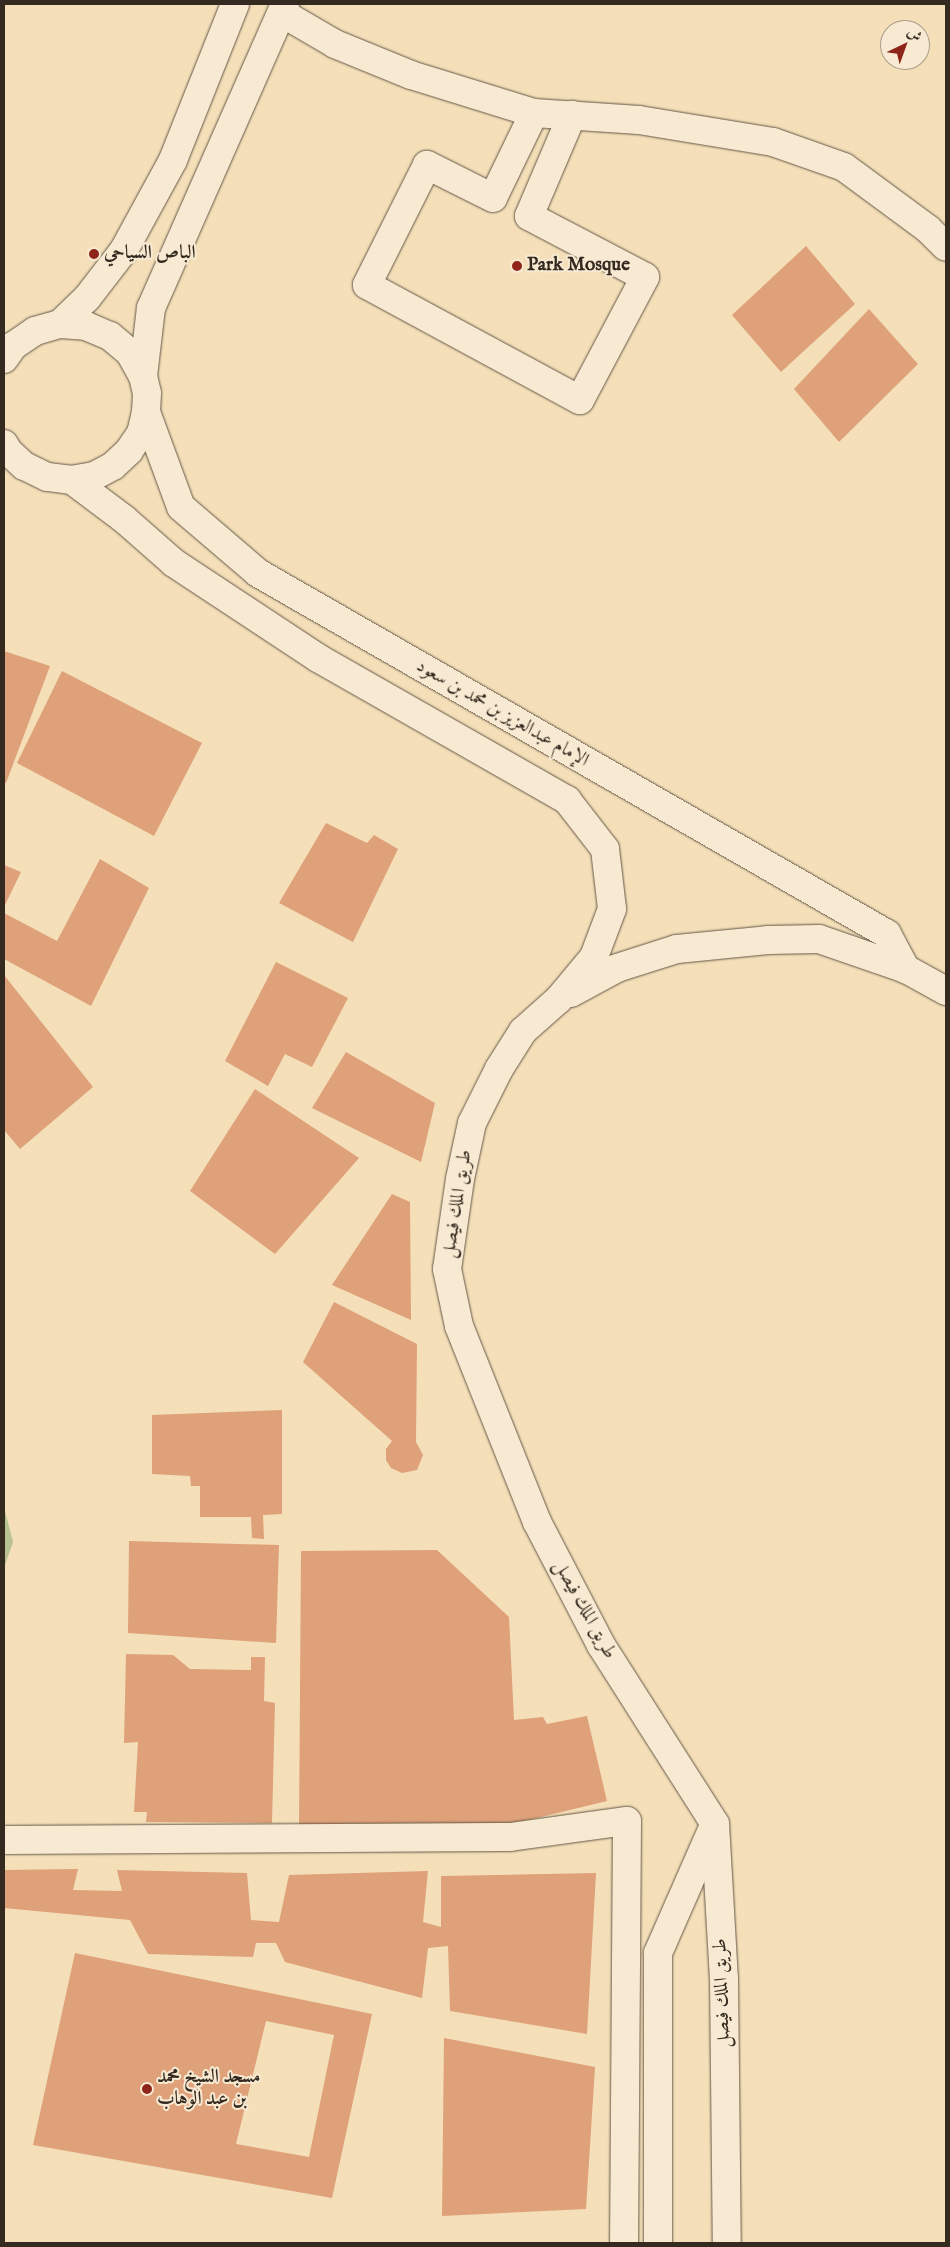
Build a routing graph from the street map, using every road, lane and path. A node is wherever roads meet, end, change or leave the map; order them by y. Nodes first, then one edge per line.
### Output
1 (235, 4) edge
2 (284, 8) edge
3 (534, 113) junction
4 (572, 115) junction
5 (946, 247) edge
6 (60, 324) junction
7 (4, 359) edge
8 (142, 376) junction
9 (146, 412) junction
10 (4, 444) edge
11 (14, 464) edge
12 (72, 480) junction
13 (906, 969) junction
14 (946, 991) edge
15 (559, 999) junction
16 (715, 1824) junction
17 (4, 1840) edge
18 (624, 2243) edge
19 (658, 2243) edge
20 (727, 2243) edge

1 - 6 street
2 - 3 street
2 - 8 street
3 - 4 street
3 - 4 street
4 - 5 street
6 - 7 street
6 - 8 street
8 - 9 street
9 - 12 street
9 - 13 street, الإمام عبدالعزيز بن محمد بن سعود
10 - 11 street
11 - 12 street
12 - 15 street
13 - 14 street
13 - 15 street
15 - 16 street, طريق الملك فيصل
16 - 19 street
16 - 20 street, طريق الملك فيصل
17 - 18 street

